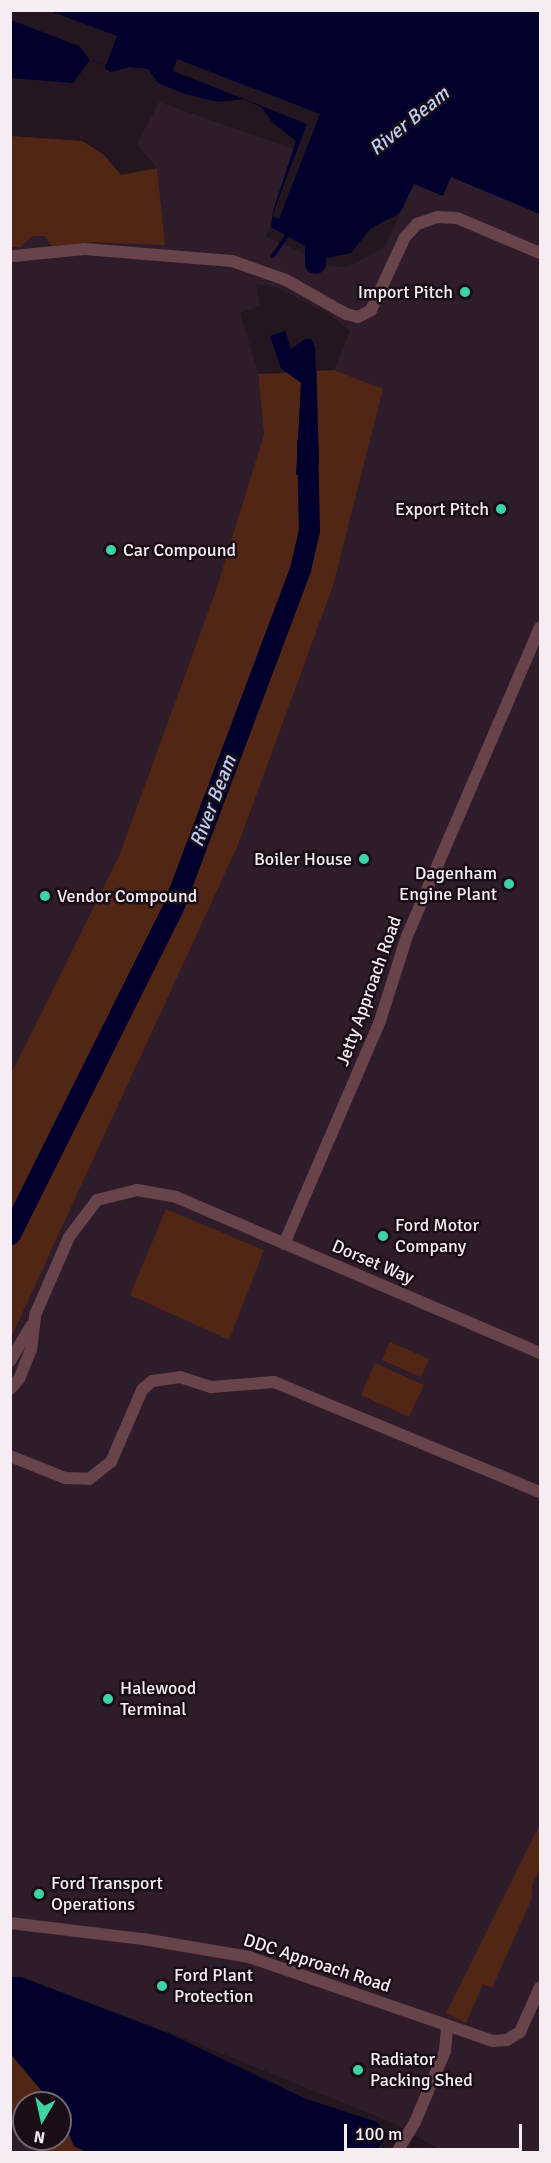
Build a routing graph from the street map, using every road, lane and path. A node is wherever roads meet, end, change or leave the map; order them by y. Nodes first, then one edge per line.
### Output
1 (540, 253) edge
2 (14, 255) dead end
3 (540, 627) edge
4 (284, 1244) junction
5 (33, 1322) junction
6 (540, 1353) edge
7 (10, 1361) edge
8 (10, 1389) edge
9 (10, 1456) edge
10 (540, 1491) edge
11 (10, 1923) edge
12 (540, 1987) edge
13 (447, 2027) junction
14 (397, 2152) edge

1 - 2 street
3 - 4 street, Jetty Approach Road
4 - 5 street, Dorset Way
4 - 6 street, Dorset Way
5 - 7 street
5 - 8 street
9 - 10 street
11 - 13 street, DDC Approach Road
12 - 13 street, DDC Approach Road
13 - 14 street

